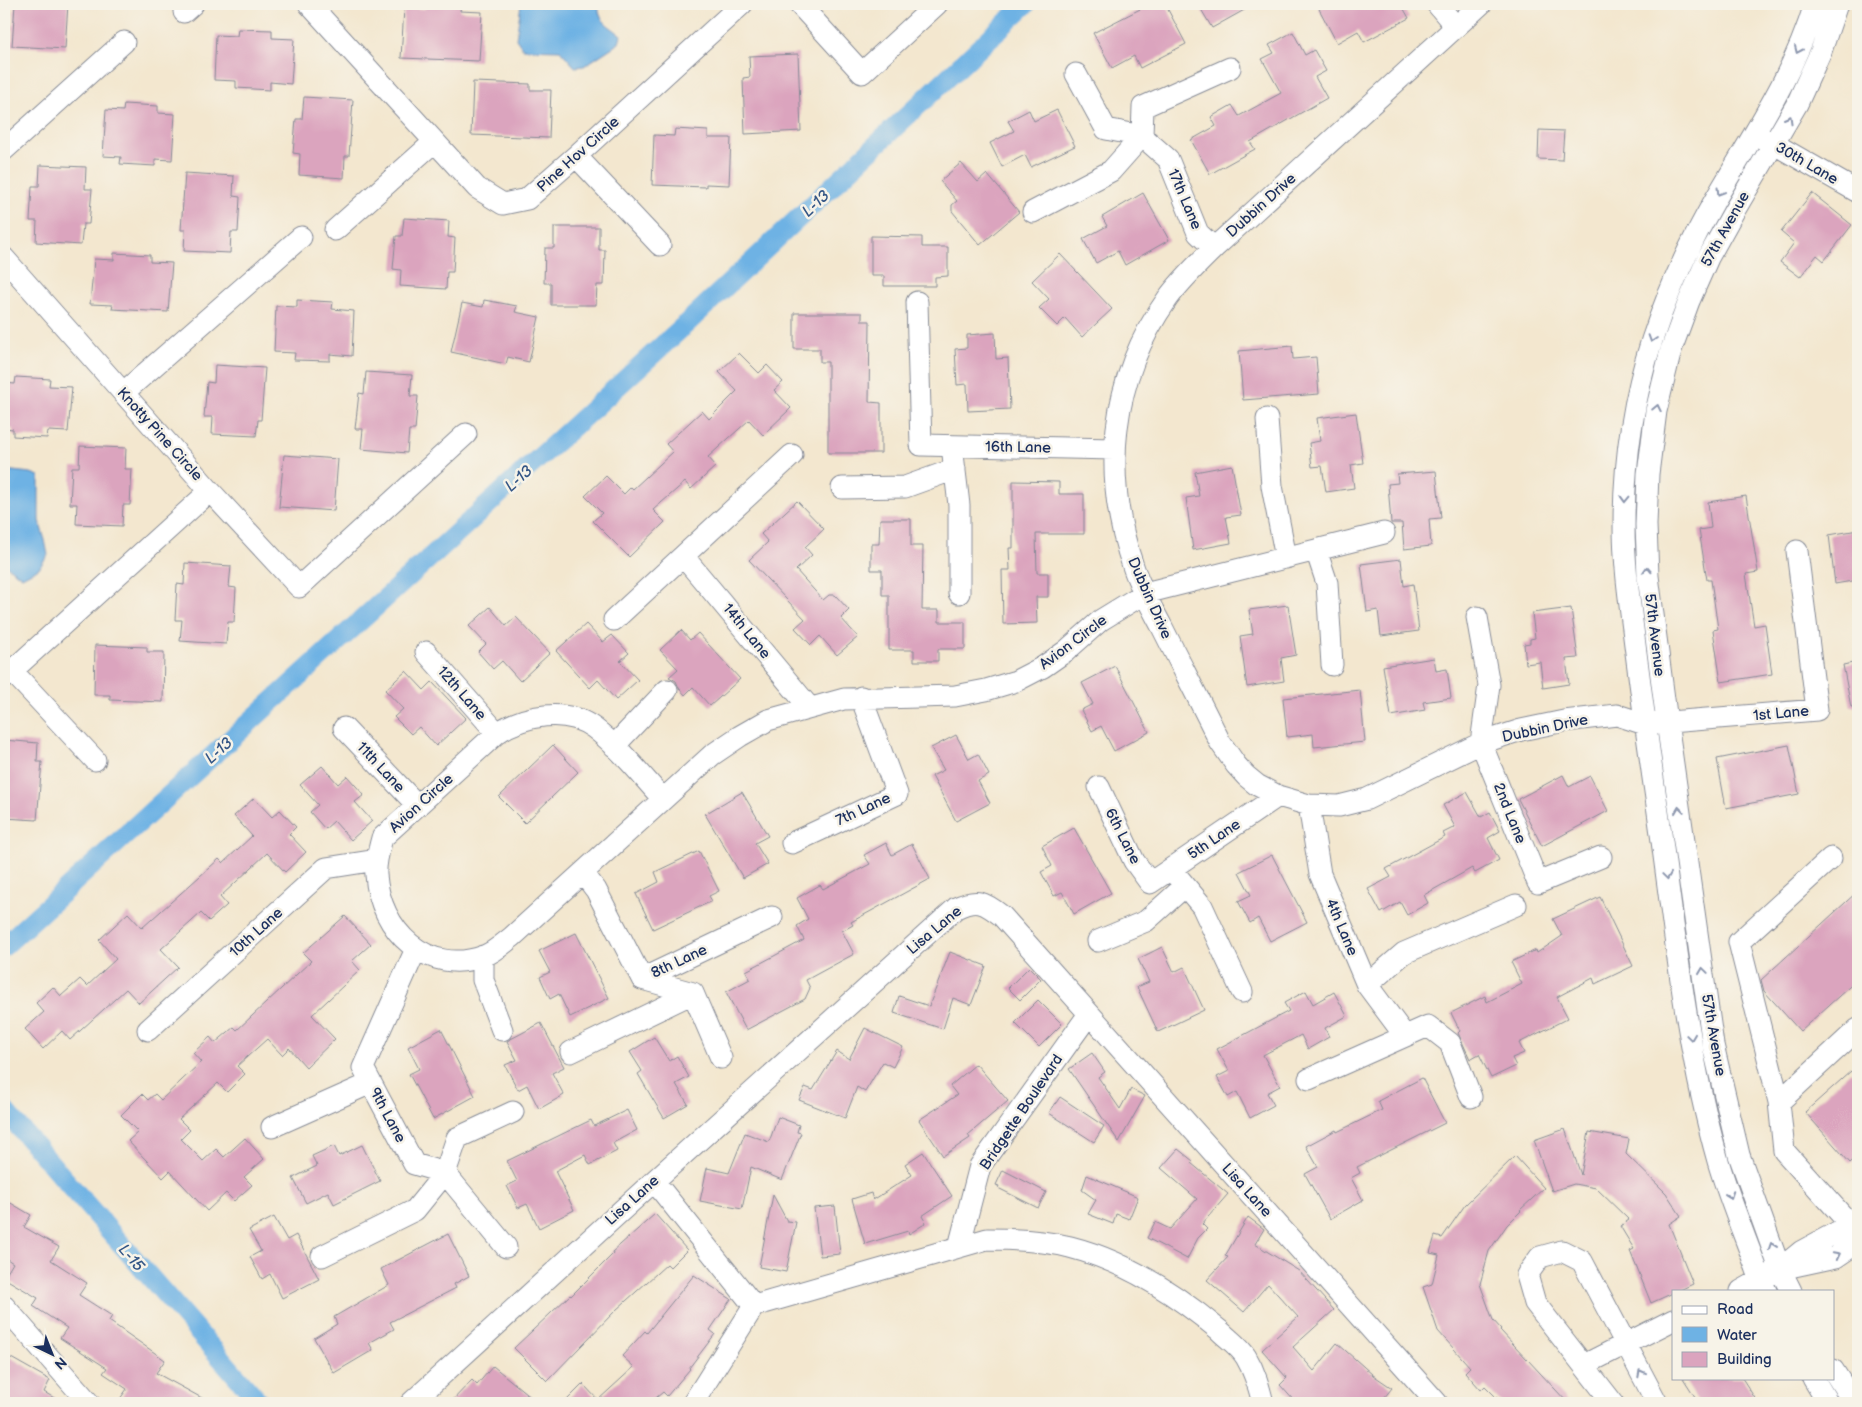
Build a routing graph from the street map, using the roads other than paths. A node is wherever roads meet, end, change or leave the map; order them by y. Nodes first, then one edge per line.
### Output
1 (308, 4) edge
2 (742, 4) edge
3 (799, 4) edge
4 (937, 4) edge
5 (1436, 4) edge
6 (1481, 4) edge
7 (1815, 4) edge
8 (1837, 4) edge
9 (1456, 27) junction
10 (124, 42) dead end
11 (1230, 68) dead end
12 (1076, 74) dead end
13 (1755, 133) junction
14 (1142, 136) junction
15 (434, 142) junction
16 (1774, 144) junction
17 (4, 150) edge
18 (576, 156) junction
19 (1858, 192) edge
20 (1033, 212) dead end
21 (336, 230) dead end
22 (301, 237) dead end
23 (660, 246) dead end
24 (1214, 248) junction
25 (4, 258) edge
26 (917, 302) dead end
27 (123, 393) junction
28 (1267, 418) dead end
29 (466, 434) dead end
30 (952, 446) junction
31 (1114, 449) junction
32 (792, 455) dead end
33 (955, 469) junction
34 (842, 488) dead end
35 (210, 491) junction
36 (1384, 533) dead end
37 (1316, 550) junction
38 (1797, 550) dead end
39 (683, 556) junction
40 (1286, 558) junction
41 (959, 593) dead end
42 (1145, 593) junction
43 (1477, 617) dead end
44 (614, 620) dead end
45 (426, 652) dead end
46 (1332, 665) dead end
47 (8, 674) edge
48 (667, 690) dead end
49 (861, 697) junction
50 (809, 708) junction
51 (1667, 722) junction
52 (1645, 724) junction
53 (344, 728) dead end
54 (497, 733) junction
55 (1481, 743) junction
56 (614, 746) junction
57 (95, 760) dead end
58 (1099, 787) dead end
59 (1278, 796) junction
60 (664, 799) junction
61 (1309, 805) junction
62 (418, 806) junction
63 (792, 843) dead end
64 (1601, 857) dead end
65 (1831, 858) dead end
66 (377, 860) junction
67 (1171, 869) junction
68 (583, 873) junction
69 (1150, 883) joint
70 (1185, 886) junction
71 (1516, 905) dead end
72 (772, 917) dead end
73 (1098, 941) dead end
74 (416, 949) junction
75 (483, 956) junction
76 (642, 979) junction
77 (1367, 985) junction
78 (1242, 992) dead end
79 (693, 993) junction
80 (1090, 1014) junction
81 (1858, 1029) edge
82 (148, 1030) dead end
83 (502, 1030) dead end
84 (1405, 1036) junction
85 (571, 1052) dead end
86 (721, 1058) dead end
87 (1308, 1079) dead end
88 (371, 1084) junction
89 (1471, 1097) dead end
90 (1778, 1102) junction
91 (513, 1112) dead end
92 (272, 1127) dead end
93 (445, 1173) junction
94 (654, 1181) junction
95 (1856, 1233) edge
96 (506, 1247) dead end
97 (959, 1247) junction
98 (322, 1256) dead end
99 (1780, 1269) junction
100 (1764, 1286) edge
101 (1746, 1290) edge
102 (1790, 1290) edge
103 (4, 1306) edge
104 (754, 1306) junction
105 (1672, 1320) edge
106 (1625, 1344) junction
107 (1584, 1365) junction
108 (1834, 1372) edge
109 (1814, 1380) edge
110 (89, 1403) edge
111 (411, 1403) edge
112 (693, 1403) edge
113 (1263, 1403) edge
114 (1437, 1403) edge
115 (1613, 1403) edge
116 (1657, 1403) edge
117 (1828, 1403) edge
118 (1854, 1403) edge

1 - 15 street, Pine Hov Circle
2 - 18 street, Pine Hov Circle
3 - 4 street
5 - 9 street
6 - 9 street, Dubbin Drive
7 -> 13 street, 57th Avenue
16 -> 8 street, 57th Avenue
9 - 24 street, Dubbin Drive
10 - 17 street
11 - 14 street
12 - 14 street
13 - 16 street, 30th Lane
13 -> 52 street, 57th Avenue
14 - 20 street
14 - 24 street, 17th Lane
15 - 18 street, Pine Hov Circle
15 - 21 street
16 - 19 street, 30th Lane
51 -> 16 street, 57th Avenue
18 - 23 street
22 - 27 street
24 - 31 street, Dubbin Drive
25 - 27 street, Knotty Pine Circle
26 - 30 street, 16th Lane
27 - 35 street, Knotty Pine Circle
28 - 40 street
29 - 35 street
30 - 31 street, 16th Lane
30 - 33 street
31 - 42 street, Dubbin Drive
32 - 39 street
33 - 34 street
33 - 41 street
35 - 47 street, Knotty Pine Circle
36 - 37 street, Avion Circle
37 - 40 street, Avion Circle
37 - 46 street
38 - 51 street, 1st Lane
39 - 44 street
39 - 50 street, 14th Lane
40 - 42 street, Avion Circle
42 - 49 street, Avion Circle
42 - 59 street, Dubbin Drive
43 - 55 street
45 - 54 street, 12th Lane
47 - 57 street
48 - 56 street
49 - 50 street, Avion Circle
49 - 63 street, 7th Lane
50 - 60 street, Avion Circle
51 - 52 street, 1st Lane
99 -> 51 street, 57th Avenue
52 - 55 street, Dubbin Drive
52 -> 100 street, 57th Avenue
53 - 62 street, 11th Lane
54 - 56 street, Avion Circle
54 - 62 street, Avion Circle
55 - 61 street, Dubbin Drive
55 - 64 street, 2nd Lane
56 - 60 street, Avion Circle
58 - 69 street, 6th Lane
59 - 61 street, Dubbin Drive
59 - 67 street, 5th Lane
60 - 68 street, Avion Circle
61 - 77 street, 4th Lane
62 - 66 street, Avion Circle
65 - 90 street
66 - 74 street, Avion Circle
66 - 82 street, 10th Lane
67 - 69 street, 5th Lane
67 - 70 street
68 - 75 street, Avion Circle
68 - 76 street, 8th Lane
70 - 73 street
70 - 78 street
71 - 77 street
72 - 76 street, 8th Lane
74 - 75 street, Avion Circle
74 - 88 street, 9th Lane
75 - 83 street
76 - 79 street
77 - 84 street, 4th Lane
79 - 85 street
79 - 86 street
80 - 94 street, Lisa Lane
80 - 97 street, Bridgette Boulevard
80 - 114 street, Lisa Lane
81 - 90 street
84 - 87 street
84 - 89 street
88 - 92 street
88 - 93 street, 9th Lane
90 - 95 street
91 - 93 street
93 - 96 street
93 - 98 street
94 - 104 street
94 - 111 street, Lisa Lane
95 - 99 street
97 - 104 street
97 - 113 street
99 - 100 street
99 - 102 street, 57th Avenue
100 - 101 street
103 - 110 street
104 - 112 street
105 - 106 street
106 - 107 street
106 - 107 street
116 -> 106 street
107 - 115 street
108 - 118 street
109 - 117 street

